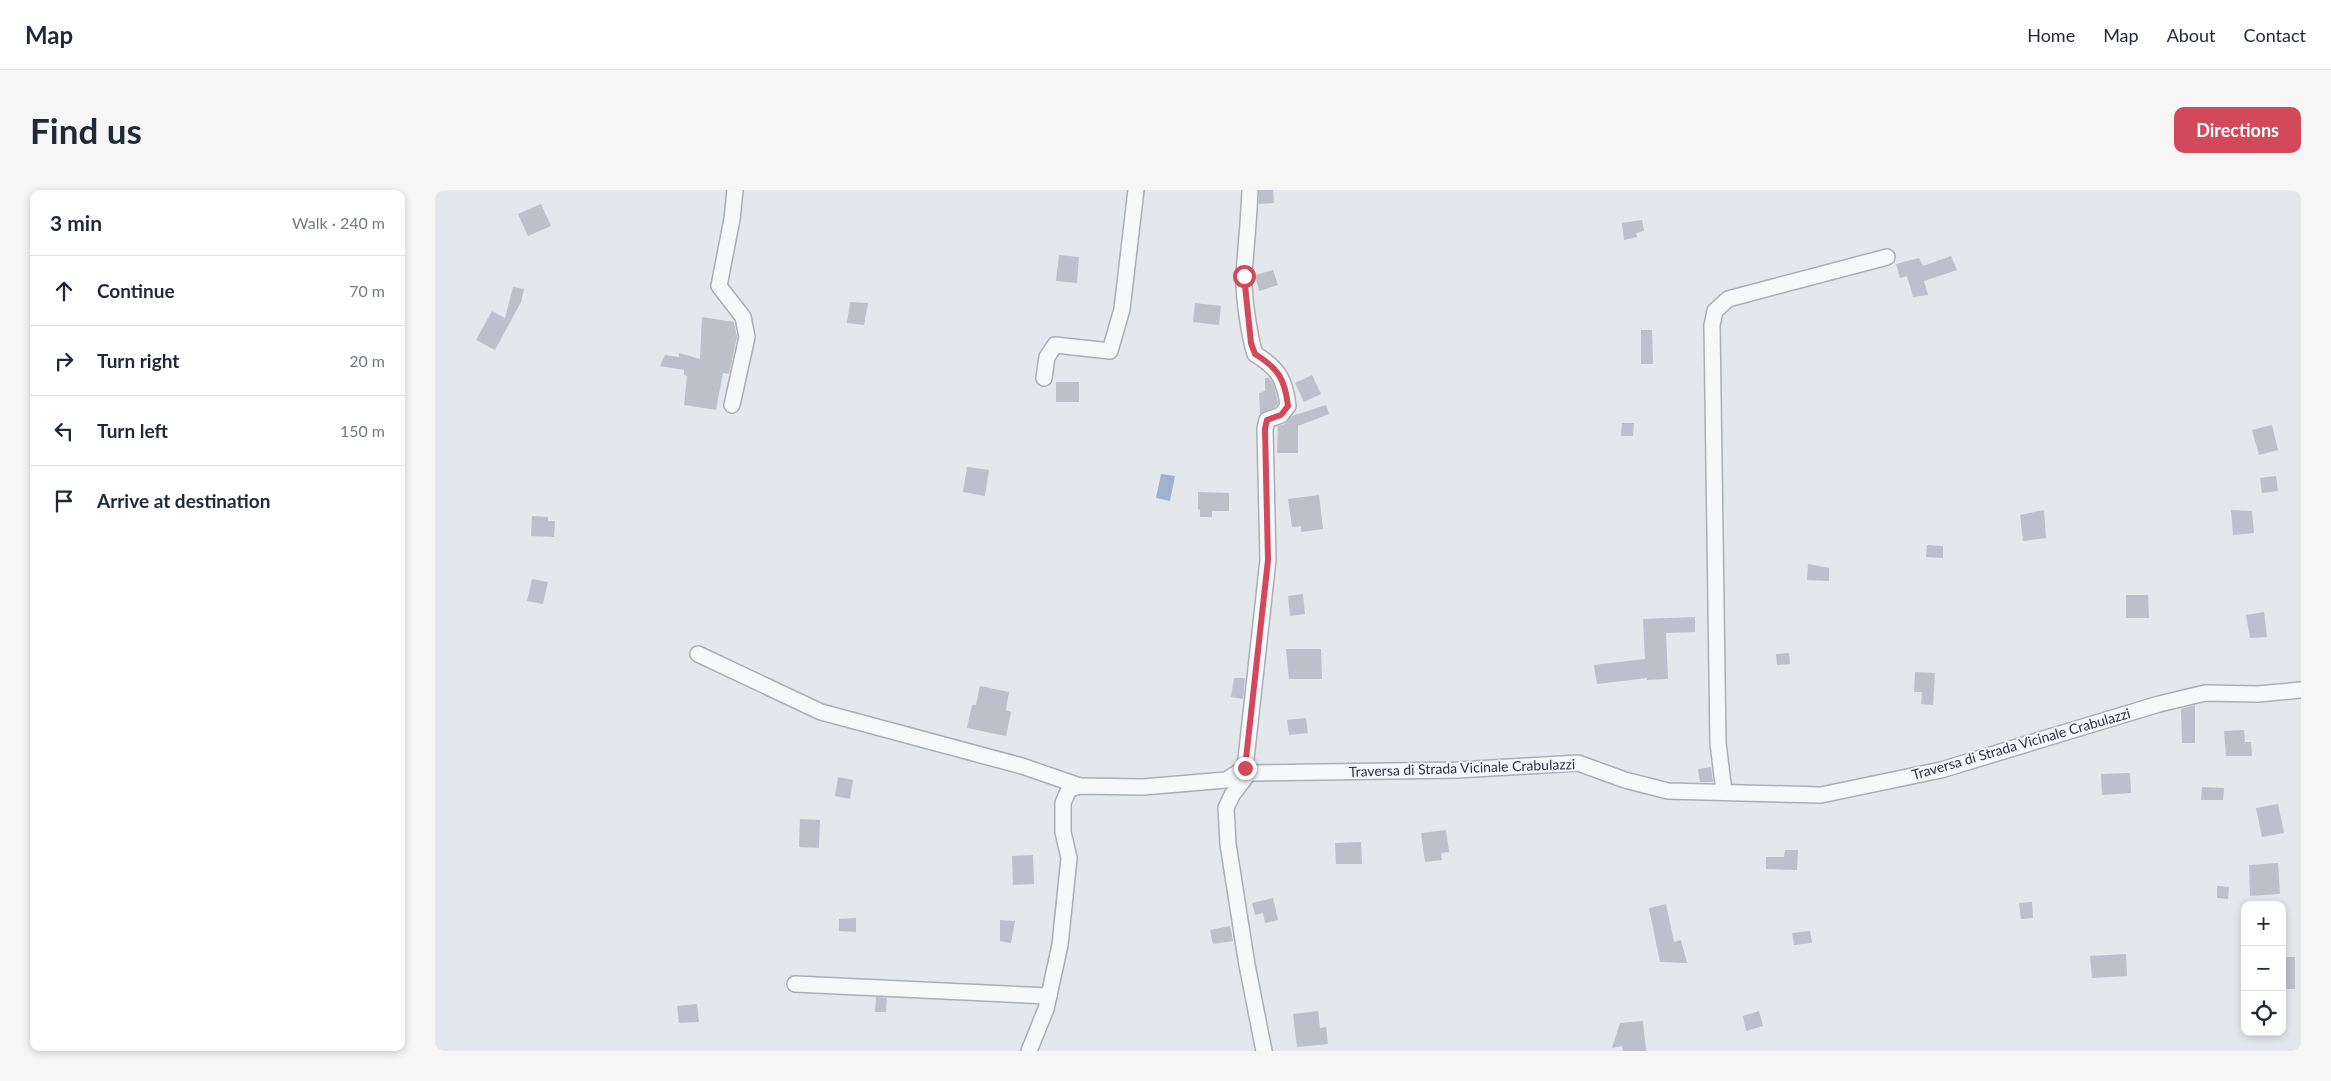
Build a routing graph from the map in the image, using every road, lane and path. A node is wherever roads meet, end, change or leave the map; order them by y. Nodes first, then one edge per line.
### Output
1 (735, 190) edge
2 (1136, 190) edge
3 (1250, 190) edge
4 (1887, 256) dead end
5 (1044, 378) dead end
6 (733, 405) dead end
7 (698, 654) dead end
8 (2301, 690) edge
9 (1247, 770) junction
10 (1080, 786) junction
11 (1724, 792) junction
12 (795, 984) dead end
13 (1049, 996) junction
14 (1029, 1051) edge
15 (1264, 1051) edge

1 - 6 street
2 - 5 street
3 - 9 street
4 - 11 street
7 - 10 street
8 - 11 street, Traversa di Strada Vicinale Crabulazzi
9 - 10 street
9 - 11 street, Traversa di Strada Vicinale Crabulazzi
9 - 15 street
10 - 13 street
12 - 13 street
13 - 14 street

